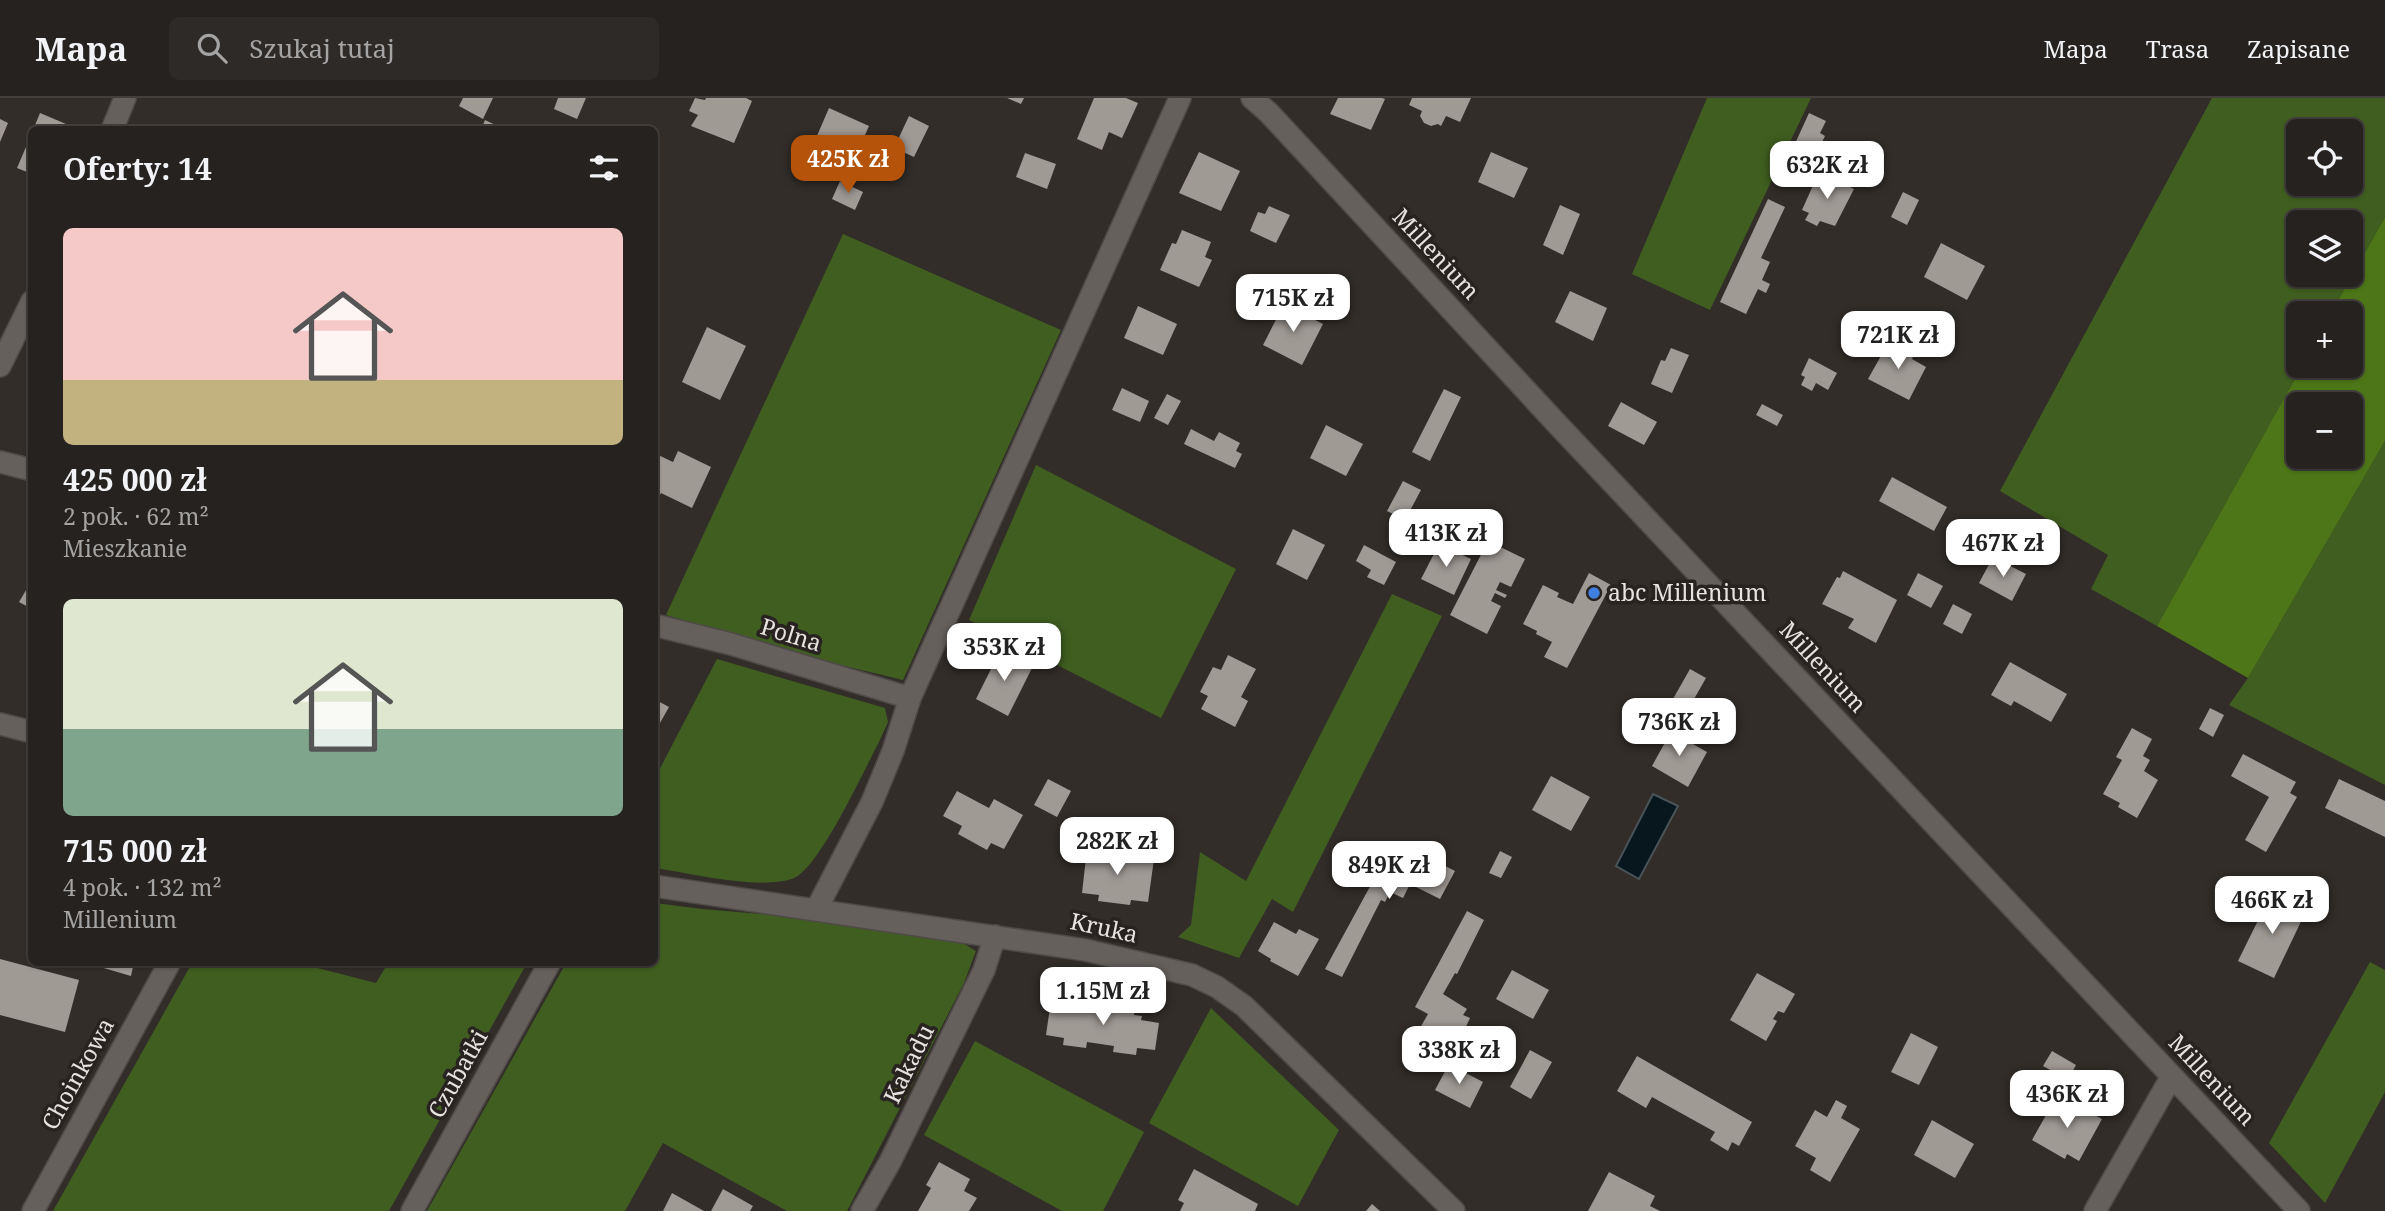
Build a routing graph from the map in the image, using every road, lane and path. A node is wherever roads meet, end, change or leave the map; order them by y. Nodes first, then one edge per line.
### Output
1 (125, 98) edge
2 (1180, 98) edge
3 (1252, 98) edge
4 (114, 126) edge
5 (28, 309) edge
6 (0, 366) edge
7 (0, 462) edge
8 (28, 469) edge
9 (658, 626) edge
10 (910, 698) junction
11 (0, 724) edge
12 (28, 731) edge
13 (658, 887) edge
14 (816, 910) junction
15 (995, 936) junction
16 (168, 966) edge
17 (548, 966) edge
18 (2172, 1076) junction
19 (33, 1211) edge
20 (412, 1211) edge
21 (862, 1211) edge
22 (1454, 1211) edge
23 (2095, 1211) edge
24 (2300, 1211) edge

1 - 4 street
2 - 10 street
3 - 18 street, Millenium
5 - 6 street
7 - 8 street
9 - 10 street, Polna
10 - 14 street
11 - 12 street
13 - 14 street, Kruka
14 - 15 street, Kruka
15 - 21 street, Kakadu
15 - 22 street, Kruka
16 - 19 street, Choinkowa
17 - 20 street, Czubatki
18 - 23 street
18 - 24 street, Millenium

